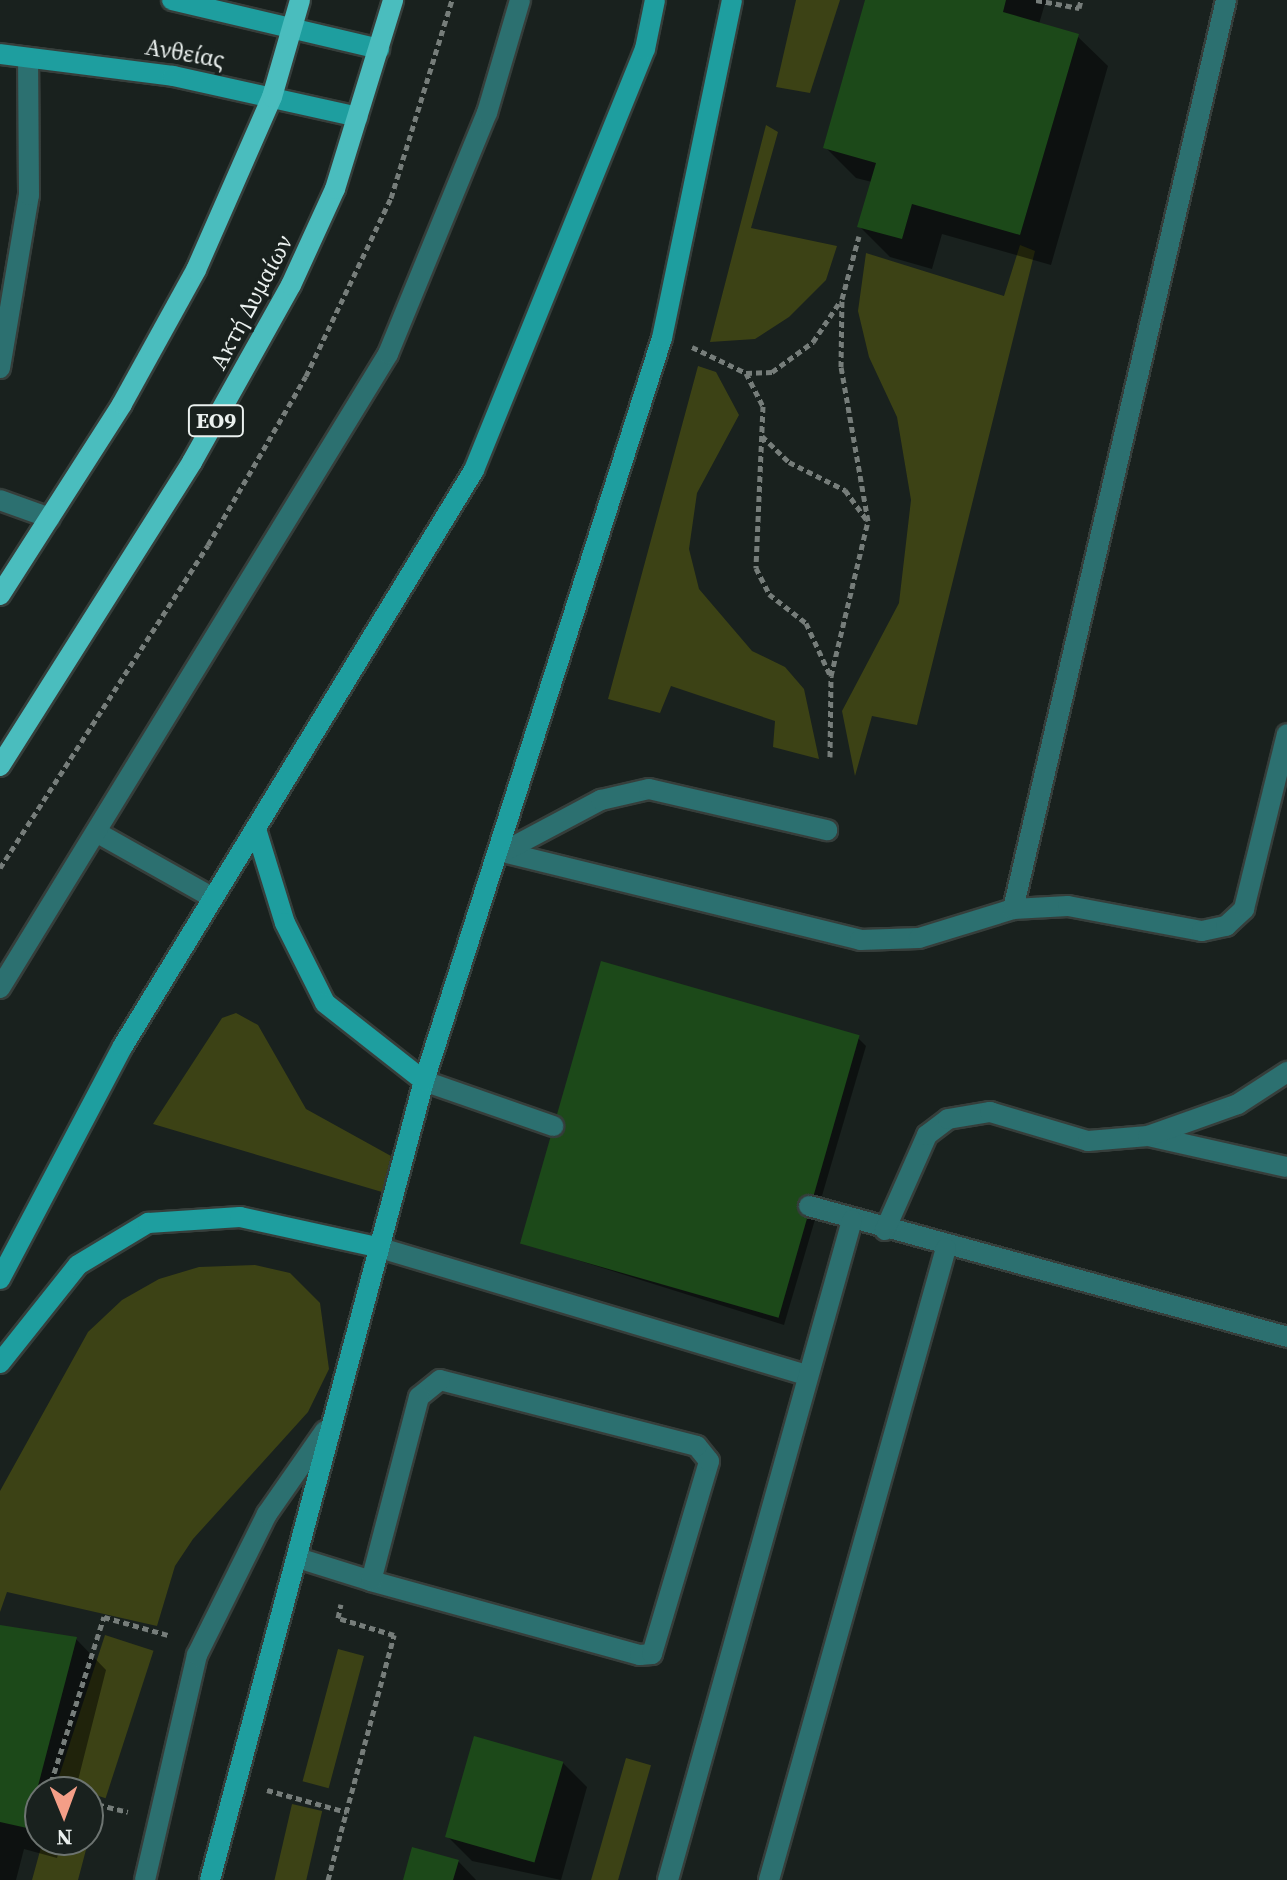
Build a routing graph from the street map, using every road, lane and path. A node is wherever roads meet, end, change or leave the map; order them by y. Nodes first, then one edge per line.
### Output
1 (172, 0) edge
2 (300, 0) edge
3 (393, 0) edge
4 (452, 0) edge
5 (520, 0) edge
6 (655, 0) edge
7 (732, 0) edge
8 (1036, 0) edge
9 (1081, 0) edge
10 (1226, 0) edge
11 (293, 27) junction
12 (379, 49) junction
13 (0, 54) edge
14 (28, 58) junction
15 (272, 97) junction
16 (358, 117) junction
17 (859, 236) dead end
18 (842, 299) junction
19 (662, 338) junction
20 (0, 368) edge
21 (746, 373) junction
22 (762, 436) junction
23 (0, 500) edge
24 (50, 518) junction
25 (868, 521) junction
26 (0, 595) edge
27 (831, 676) junction
28 (1287, 734) edge
29 (830, 757) dead end
30 (0, 766) edge
31 (256, 829) junction
32 (827, 830) dead end
33 (96, 832) junction
34 (503, 852) junction
35 (0, 868) edge
36 (213, 898) junction
37 (1013, 909) junction
38 (0, 988) edge
39 (1287, 1072) edge
40 (424, 1081) junction
41 (553, 1126) dead end
42 (1148, 1136) junction
43 (1287, 1167) edge
44 (809, 1206) dead end
45 (852, 1220) junction
46 (885, 1230) junction
47 (377, 1247) junction
48 (946, 1248) junction
49 (0, 1279) edge
50 (1287, 1337) edge
51 (0, 1363) edge
52 (806, 1375) junction
53 (325, 1431) junction
54 (301, 1559) junction
55 (371, 1581) junction
56 (294, 1585) junction
57 (203, 1644) junction
58 (53, 1776) edge
59 (235, 1781) junction
60 (347, 1812) junction
61 (145, 1880) edge
62 (210, 1880) edge
63 (328, 1880) edge
64 (668, 1880) edge
65 (769, 1880) edge

1 - 11 main road, Ανθείας
2 - 11 main road
3 - 12 main road, Ακτή Δυμαίων / ΕΟ9
4 - 35 path
5 - 33 lane
6 - 31 main road
7 - 19 main road
8 - 9 path
10 - 37 lane
11 - 12 main road, Ανθείας
11 - 15 main road
12 - 16 main road, Ακτή Δυμαίων / ΕΟ9
13 - 14 main road, Ανθείας
14 - 15 main road, Ανθείας
14 - 20 lane
15 - 16 main road, Ανθείας
15 - 24 main road
16 - 30 main road, Ακτή Δυμαίων / ΕΟ9
17 - 18 path
18 - 21 path
18 - 25 path
19 - 21 path
19 - 34 main road
21 - 22 path
22 - 25 path
22 - 27 path
23 - 24 lane
24 - 26 main road
25 - 27 path
27 - 29 path
28 - 37 lane
31 - 36 main road
31 - 40 main road
32 - 34 lane
33 - 36 lane
33 - 38 lane
34 - 37 lane
34 - 40 main road
36 - 49 main road
39 - 42 lane
40 - 41 lane
40 - 47 main road
42 - 43 lane
42 - 46 lane
44 - 45 lane
45 - 46 lane
45 - 52 lane
46 - 48 lane
47 - 51 main road
47 - 52 lane
47 - 53 main road
48 - 50 lane
48 - 65 lane
52 - 64 lane
53 - 54 main road
53 - 57 lane
54 - 55 lane
54 - 56 main road
55 - 55 lane
56 - 59 main road
56 - 60 path
57 - 58 path
57 - 61 lane
59 - 60 path
59 - 62 main road
60 - 63 path

